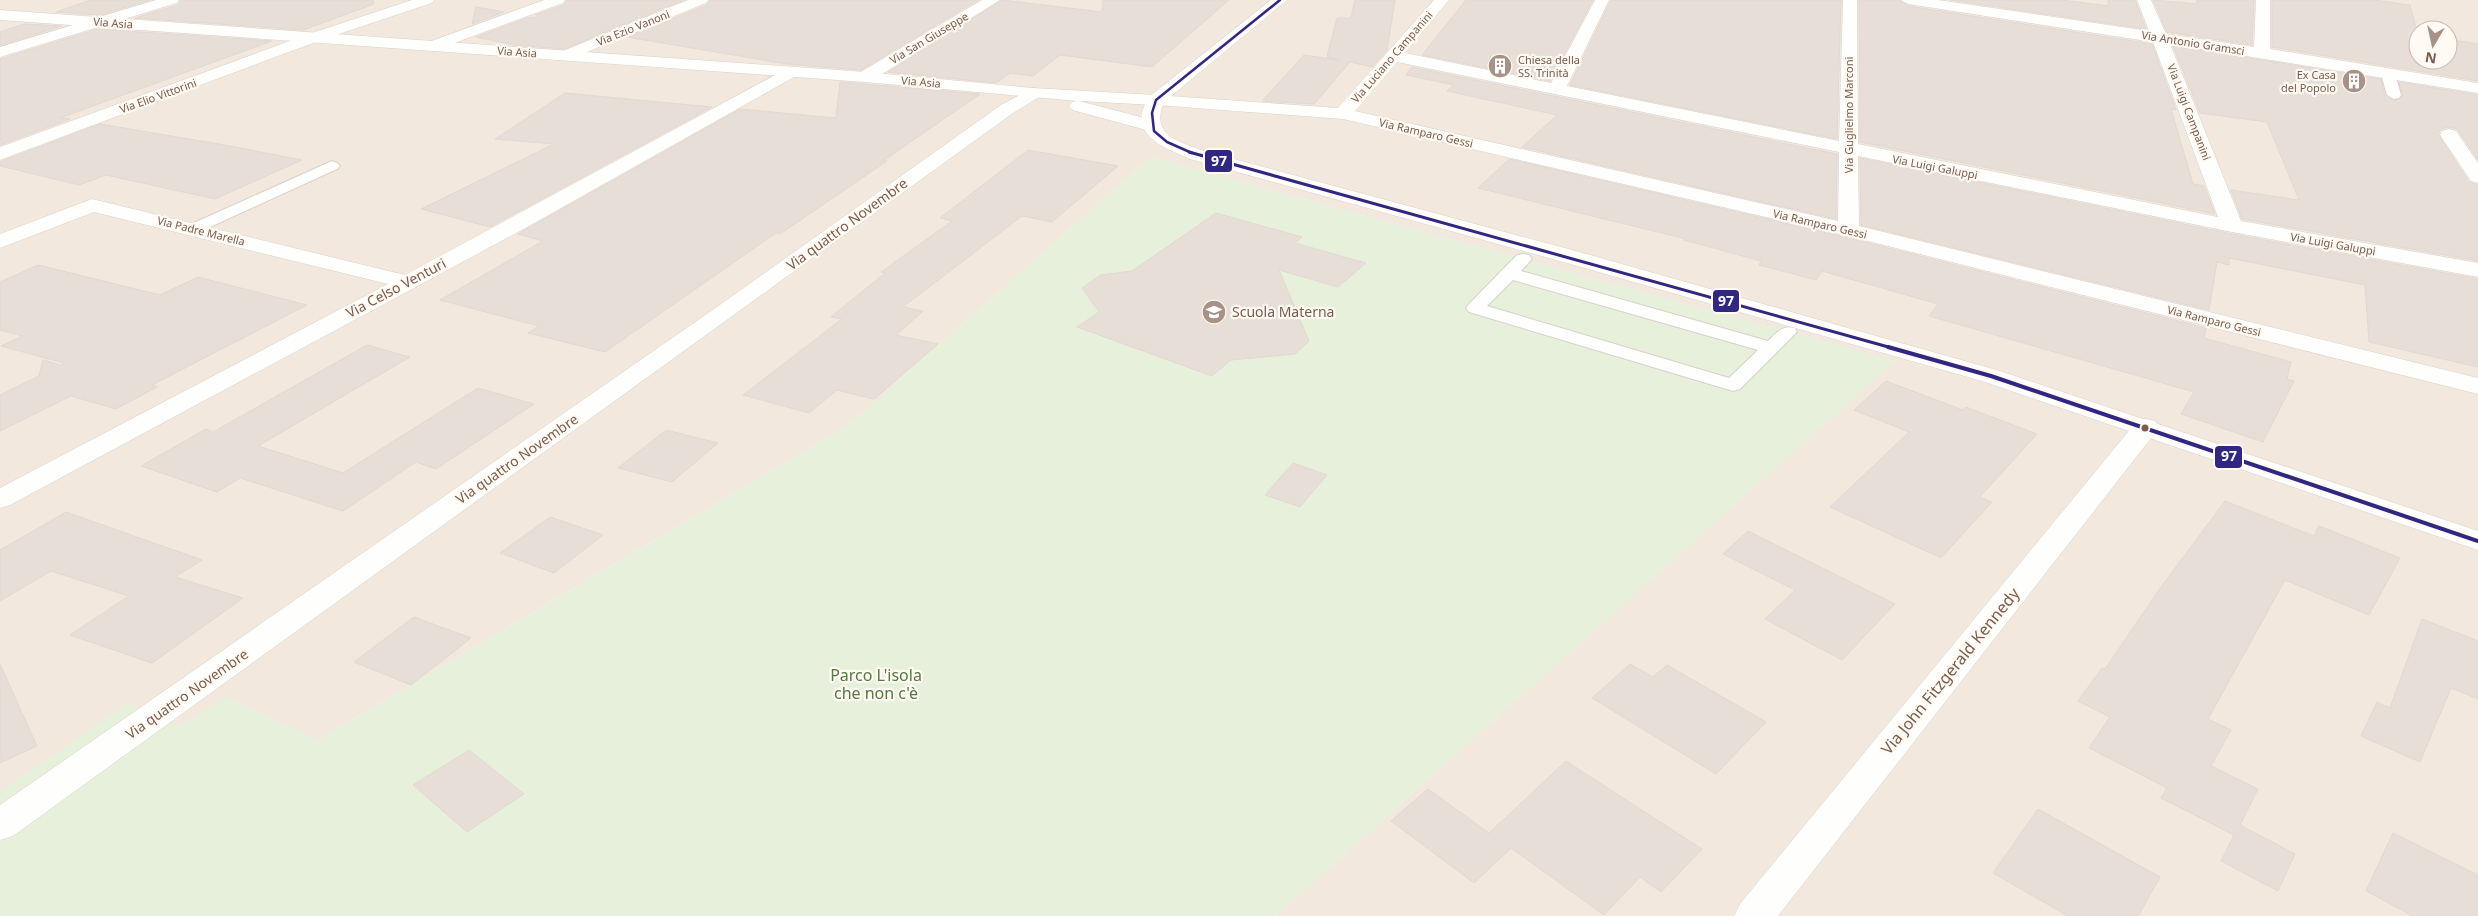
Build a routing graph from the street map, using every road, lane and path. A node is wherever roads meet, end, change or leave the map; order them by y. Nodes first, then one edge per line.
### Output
1 (172, 0) edge
2 (427, 0) edge
3 (558, 0) edge
4 (701, 0) edge
5 (993, 0) edge
6 (1280, 0) edge
7 (1442, 0) edge
8 (1602, 0) edge
9 (1850, 0) edge
10 (1908, 0) edge
11 (2144, 0) edge
12 (2263, 0) edge
13 (0, 15) edge
14 (98, 22) junction
15 (315, 38) junction
16 (2160, 38) junction
17 (432, 46) junction
18 (0, 52) edge
19 (2262, 53) junction
20 (564, 56) junction
21 (1394, 56) junction
22 (790, 72) junction
23 (2388, 74) junction
24 (865, 77) junction
25 (2478, 88) edge
26 (1556, 90) junction
27 (1033, 92) junction
28 (2394, 95) dead end
29 (1156, 100) junction
30 (1343, 114) junction
31 (1150, 125) junction
32 (2449, 135) dead end
33 (1850, 150) junction
34 (0, 154) edge
35 (332, 166) dead end
36 (2478, 177) edge
37 (2232, 226) junction
38 (193, 229) junction
39 (1848, 230) junction
40 (0, 242) edge
41 (1523, 259) dead end
42 (2478, 270) edge
43 (1509, 274) junction
44 (406, 282) junction
45 (1788, 332) dead end
46 (1771, 348) junction
47 (2478, 386) edge
48 (2146, 427) junction
49 (0, 499) edge
50 (2478, 541) edge
51 (0, 825) edge
52 (1754, 916) edge

1 - 14 street
2 - 15 street, Via Elio Vittorini
3 - 17 street
4 - 20 street, Via Ezio Vanoni
5 - 24 street, Via San Giuseppe
6 - 29 street
7 - 21 street, Via Luciano Campanini
8 - 26 street
9 - 33 street, Via Guglielmo Marconi
10 - 16 street, Via Antonio Gramsci
11 - 16 street, Via Luigi Campanini
12 - 19 street
13 - 14 street, Via Asia
14 - 15 street, Via Asia
14 - 18 street
15 - 17 street, Via Asia
15 - 34 street, Via Elio Vittorini
16 - 19 street, Via Antonio Gramsci
16 - 37 street, Via Luigi Campanini
17 - 20 street, Via Asia
19 - 23 street, Via Antonio Gramsci
20 - 22 street, Via Asia
21 - 26 street, Via Luigi Galuppi
21 - 30 street, Via Luciano Campanini
22 - 24 street, Via Asia
22 - 44 street, Via Celso Venturi
23 - 25 street, Via Antonio Gramsci
23 - 28 lane
24 - 27 street, Via Asia
26 - 33 street, Via Luigi Galuppi
27 - 29 street, Via Asia
27 - 31 street, Via Asia
27 - 51 street, Via quattro Novembre
29 - 30 street, Via Ramparo Gessi
29 - 31 street
30 - 39 street, Via Ramparo Gessi
31 - 48 street
32 - 36 street
33 - 37 street, Via Luigi Galuppi
33 - 39 street, Via Guglielmo Marconi
35 - 38 lane
37 - 42 street, Via Luigi Galuppi
38 - 40 street, Via Padre Marella
38 - 44 street, Via Padre Marella
39 - 47 street, Via Ramparo Gessi
41 - 43 lane
43 - 46 lane
43 - 46 lane
44 - 49 street, Via Celso Venturi
45 - 46 lane
48 - 50 street
48 - 52 street, Via John Fitzgerald Kennedy

